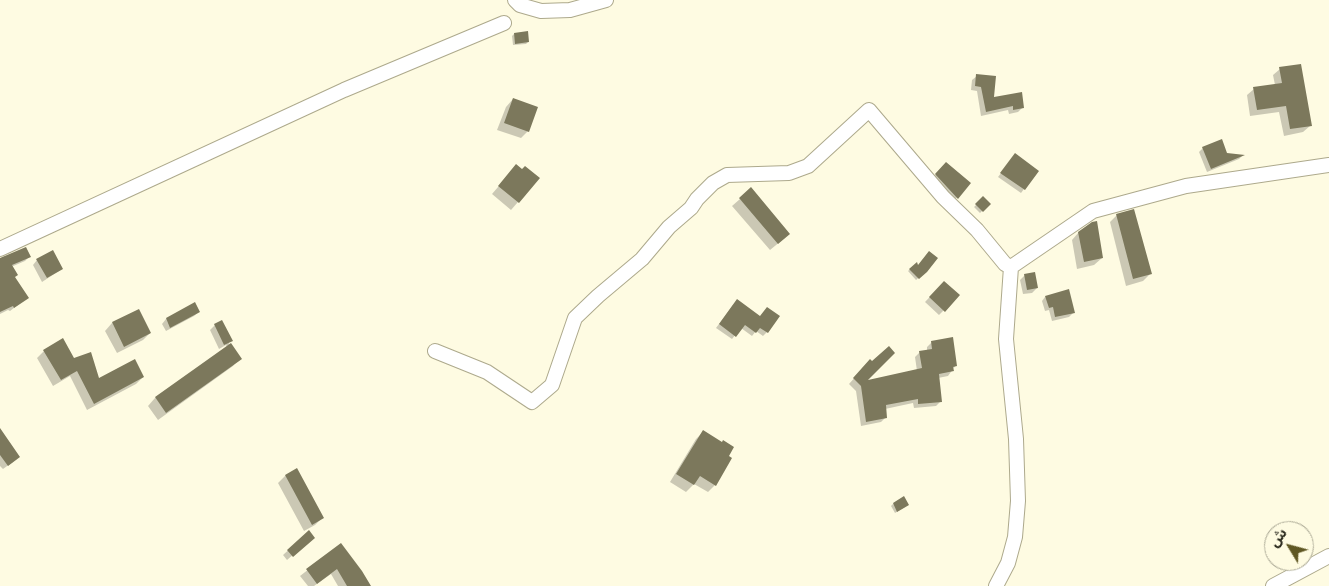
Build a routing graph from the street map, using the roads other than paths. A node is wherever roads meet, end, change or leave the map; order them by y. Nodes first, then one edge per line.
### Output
1 (515, 0) edge
2 (606, 0) edge
3 (504, 23) dead end
4 (1329, 165) edge
5 (0, 249) edge
6 (1011, 267) junction
7 (435, 351) dead end
8 (1329, 556) edge
9 (996, 586) edge
10 (1274, 586) edge

1 - 2 street
3 - 5 street
4 - 6 street
6 - 7 street
6 - 9 street
8 - 10 street

